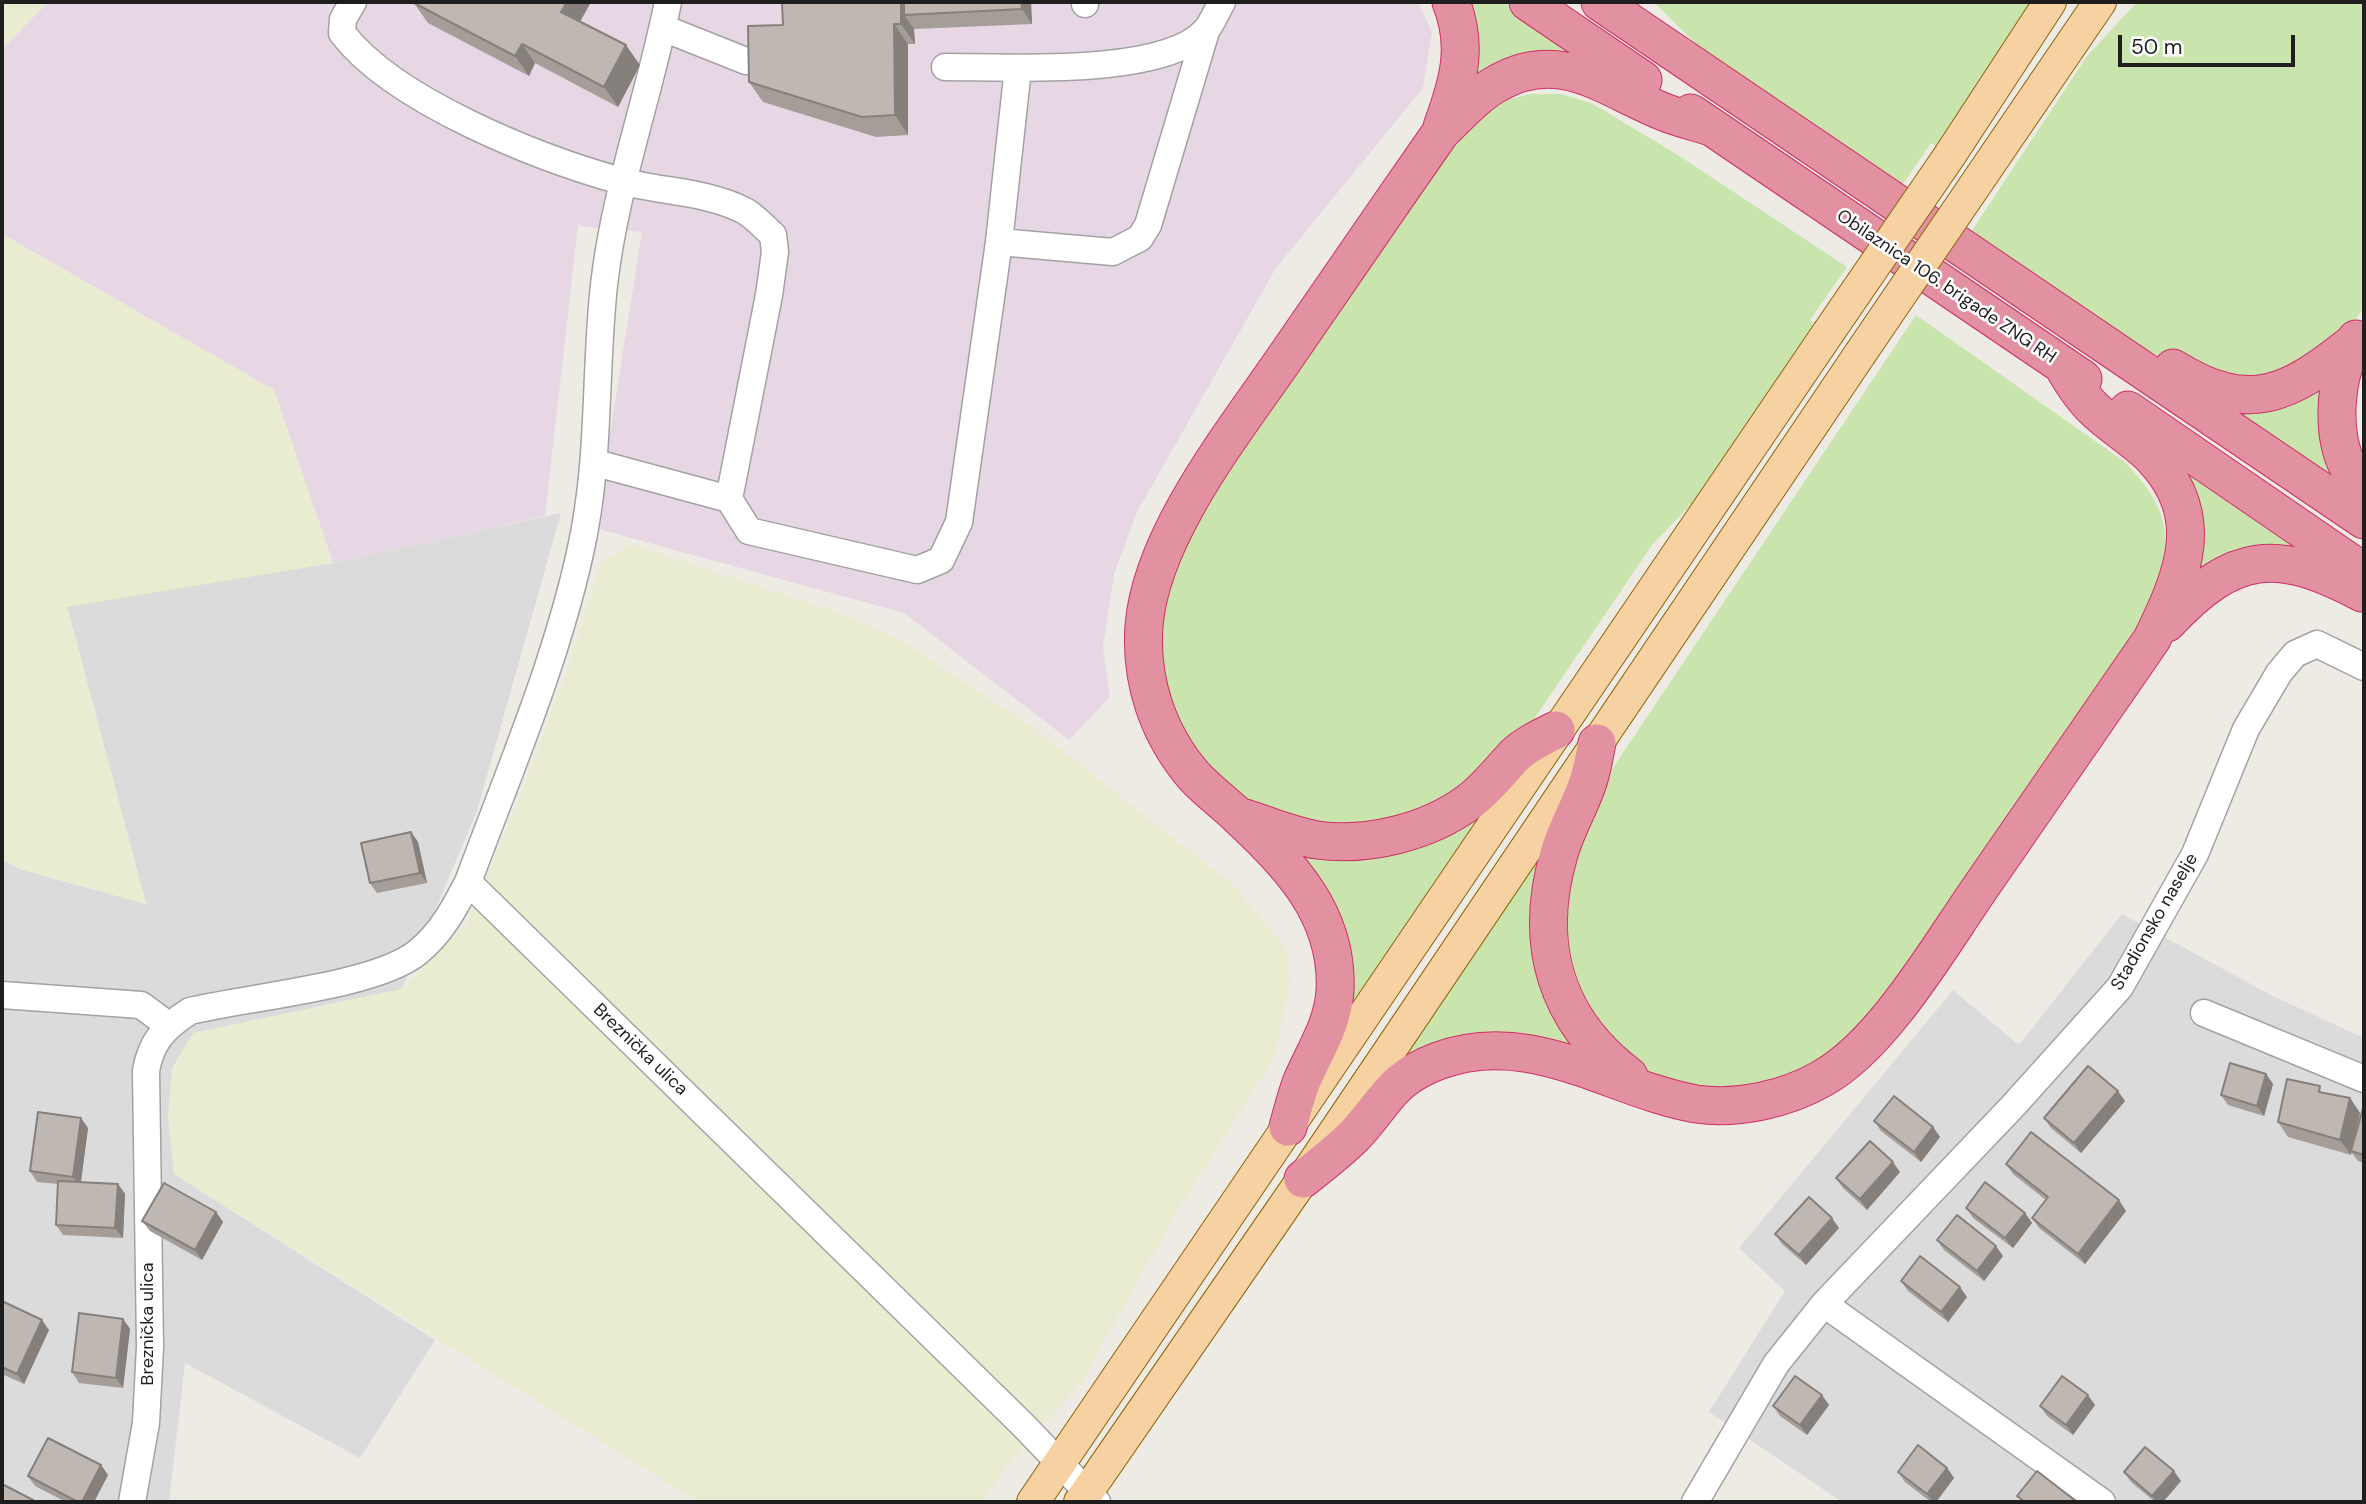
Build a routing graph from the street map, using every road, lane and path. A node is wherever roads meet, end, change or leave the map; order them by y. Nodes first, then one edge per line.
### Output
1 (353, 2) edge
2 (668, 2) edge
3 (1222, 2) edge
4 (1451, 2) edge
5 (1528, 2) edge
6 (1600, 2) edge
7 (1644, 2) edge
8 (2050, 2) edge
9 (2100, 2) edge
10 (663, 28) junction
11 (1206, 31) junction
12 (746, 61) edge
13 (945, 67) dead end
14 (1018, 68) junction
15 (1727, 88) junction
16 (1711, 127) junction
17 (1441, 132) junction
18 (621, 181) junction
19 (999, 242) junction
20 (2090, 334) junction
21 (2359, 334) edge
22 (2062, 365) junction
23 (596, 463) junction
24 (2364, 490) edge
25 (729, 499) junction
26 (2364, 520) edge
27 (2364, 572) edge
28 (2364, 594) edge
29 (2152, 639) junction
30 (2364, 667) edge
31 (1556, 730) junction
32 (1597, 743) junction
33 (1238, 815) junction
34 (468, 883) junction
35 (2, 995) edge
36 (2204, 1013) dead end
37 (168, 1025) junction
38 (2364, 1079) edge
39 (1644, 1087) junction
40 (1288, 1127) junction
41 (1303, 1179) junction
42 (1824, 1304) junction
43 (1060, 1463) junction
44 (1088, 1499) edge
45 (132, 1502) edge
46 (1033, 1502) edge
47 (1695, 1502) edge
48 (2102, 1502) edge

1 - 18 street
2 - 10 street
3 - 11 street
4 - 17 highway
5 - 16 highway, Obilaznica 106. brigade ZNG RH
6 - 15 highway
7 - 15 highway
8 - 31 main road, bridge
9 - 32 main road, bridge
10 - 12 street
10 - 18 street
11 - 14 street
11 - 19 street
13 - 14 street
14 - 19 street
15 - 20 highway
16 - 17 highway
16 - 22 highway, Obilaznica 106. brigade ZNG RH
17 - 33 highway
18 - 23 street
18 - 25 street
19 - 25 street
20 - 21 highway
20 - 26 highway
21 - 24 highway
22 - 27 highway, Obilaznica 106. brigade ZNG RH
22 - 29 highway
23 - 25 street
23 - 34 street
28 - 29 highway
29 - 39 highway
30 - 42 street, Stadionsko naselje
31 - 33 highway
31 - 40 main road
32 - 39 highway
32 - 41 main road
33 - 40 highway
34 - 37 street, Breznička ulica
34 - 43 street, Breznička ulica
35 - 37 street
36 - 38 street
37 - 45 street, Breznička ulica
39 - 41 highway
40 - 43 main road
41 - 44 main road
42 - 47 street, Stadionsko naselje
42 - 48 street
43 - 44 street, Breznička ulica
43 - 46 main road

